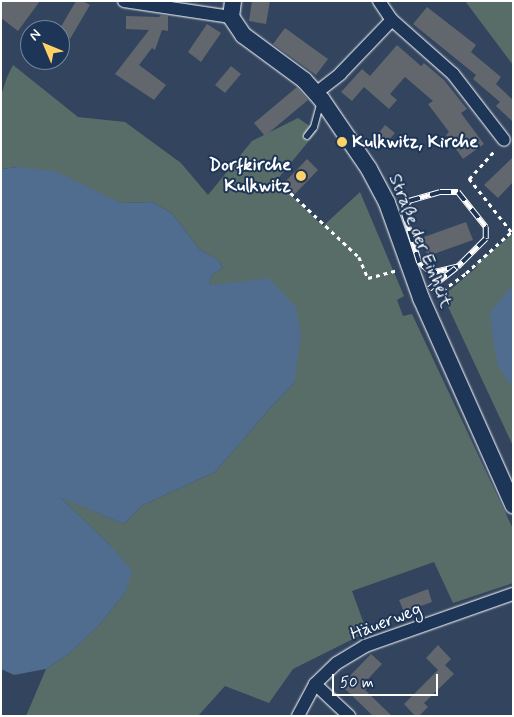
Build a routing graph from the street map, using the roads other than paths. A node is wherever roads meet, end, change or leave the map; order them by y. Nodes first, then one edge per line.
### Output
1 (124, 1) edge
2 (379, 1) edge
3 (232, 9) edge
4 (392, 20) junction
5 (319, 97) junction
6 (307, 136) dead end
7 (504, 140) road end
8 (513, 505) edge
9 (513, 594) edge
10 (315, 684) junction
11 (298, 716) edge
12 (350, 716) edge

1 - 3 street
2 - 4 street
3 - 5 street, Straße der Einheit
4 - 5 street
4 - 7 street
5 - 6 lane
5 - 8 street, Straße der Einheit
9 - 10 street, Häuerweg
10 - 11 street, Häuerweg
10 - 12 street

